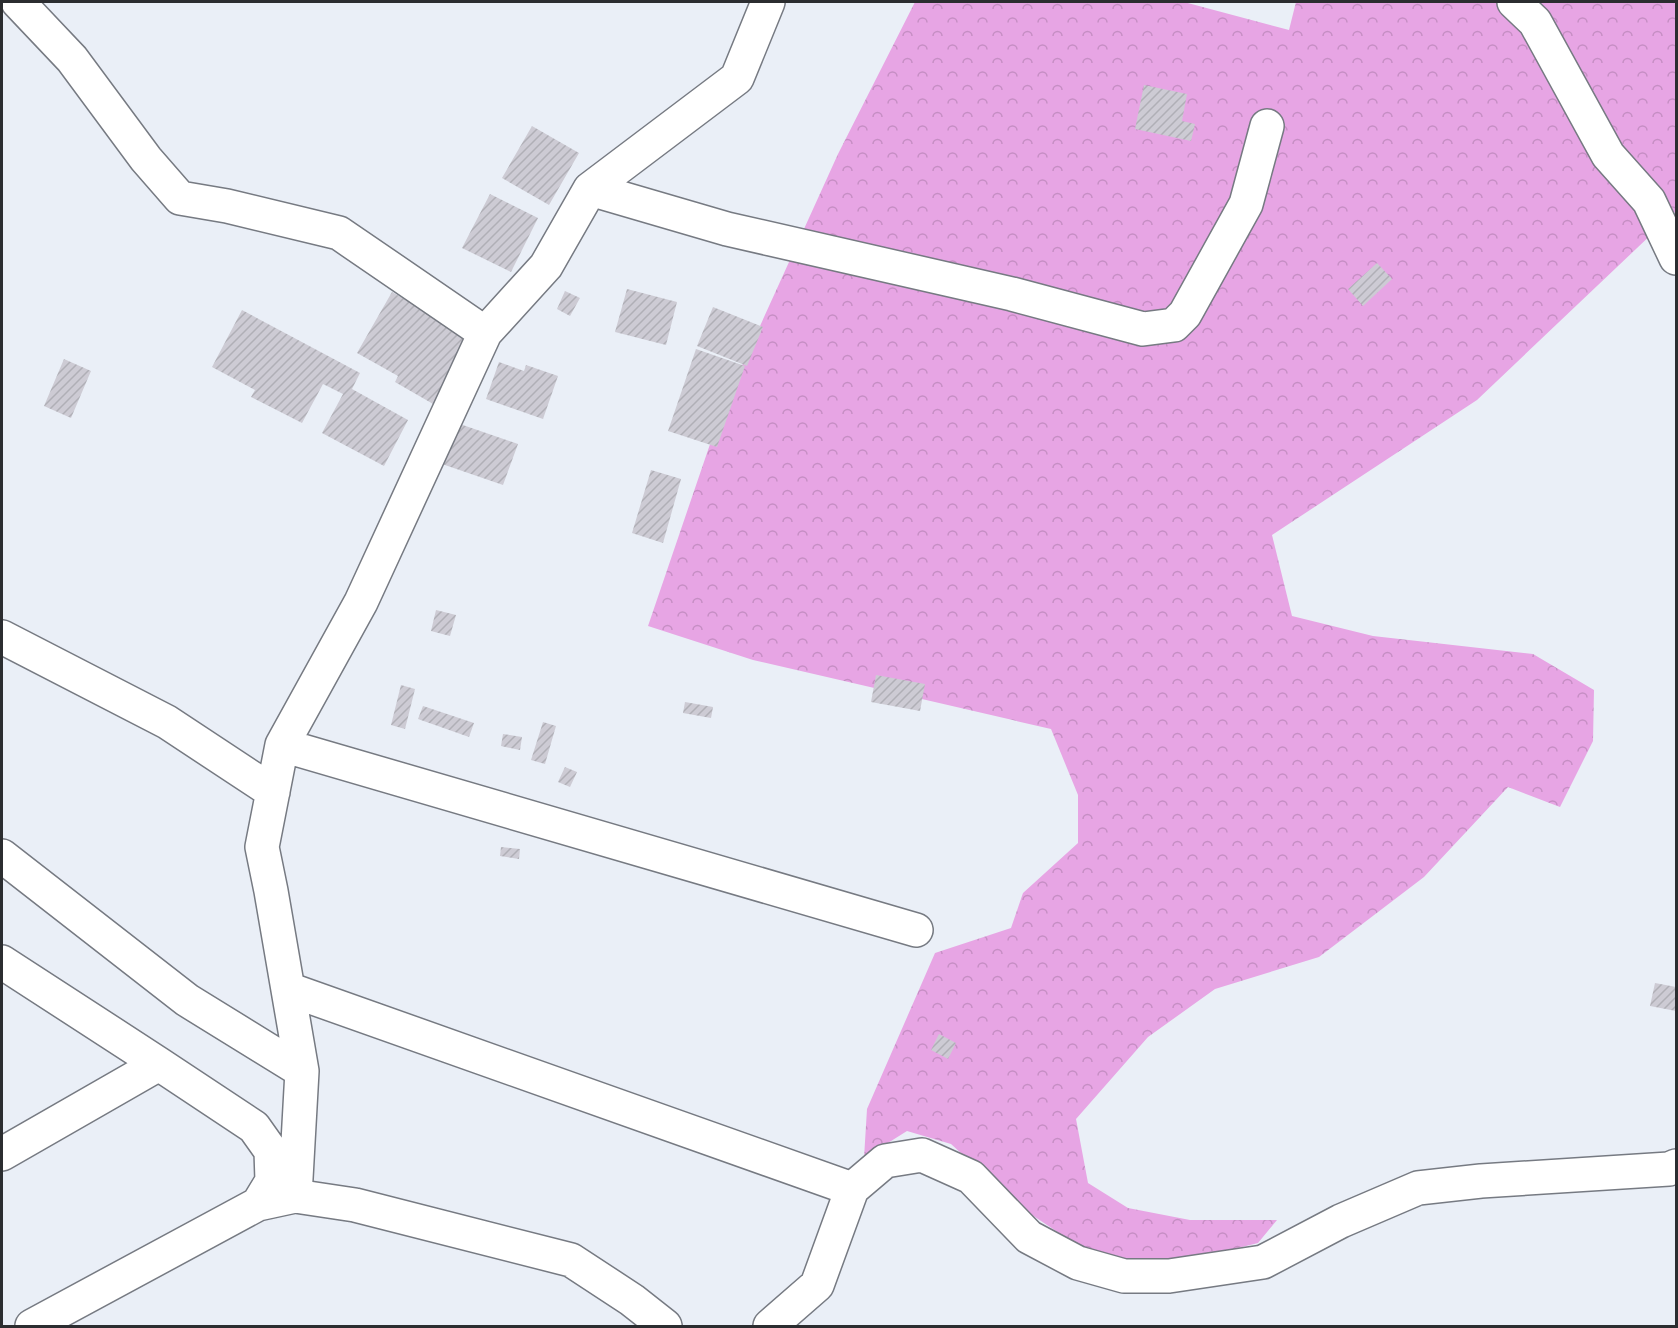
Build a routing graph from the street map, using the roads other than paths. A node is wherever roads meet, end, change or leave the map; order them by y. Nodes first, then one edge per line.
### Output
1 (18, 2) edge
2 (768, 2) edge
3 (1514, 2) edge
4 (1267, 126) dead end
5 (590, 189) junction
6 (1677, 258) edge
7 (485, 333) junction
8 (2, 637) edge
9 (282, 745) junction
10 (273, 792) junction
11 (2, 856) edge
12 (916, 930) dead end
13 (2, 962) edge
14 (288, 989) junction
15 (159, 1064) junction
16 (302, 1071) junction
17 (2, 1154) edge
18 (1677, 1166) edge
19 (852, 1189) junction
20 (295, 1196) junction
21 (258, 1204) junction
22 (32, 1326) edge
23 (665, 1326) edge
24 (770, 1326) edge

1 - 7 street
2 - 5 street
3 - 6 street
4 - 5 street
5 - 7 street
7 - 9 street
8 - 10 street
9 - 10 street
9 - 12 street
10 - 14 street
11 - 16 street
13 - 15 street
14 - 16 street
14 - 19 street
15 - 17 street
15 - 21 street
16 - 20 street
18 - 19 street
19 - 24 street
20 - 21 street
20 - 23 street
21 - 22 street

